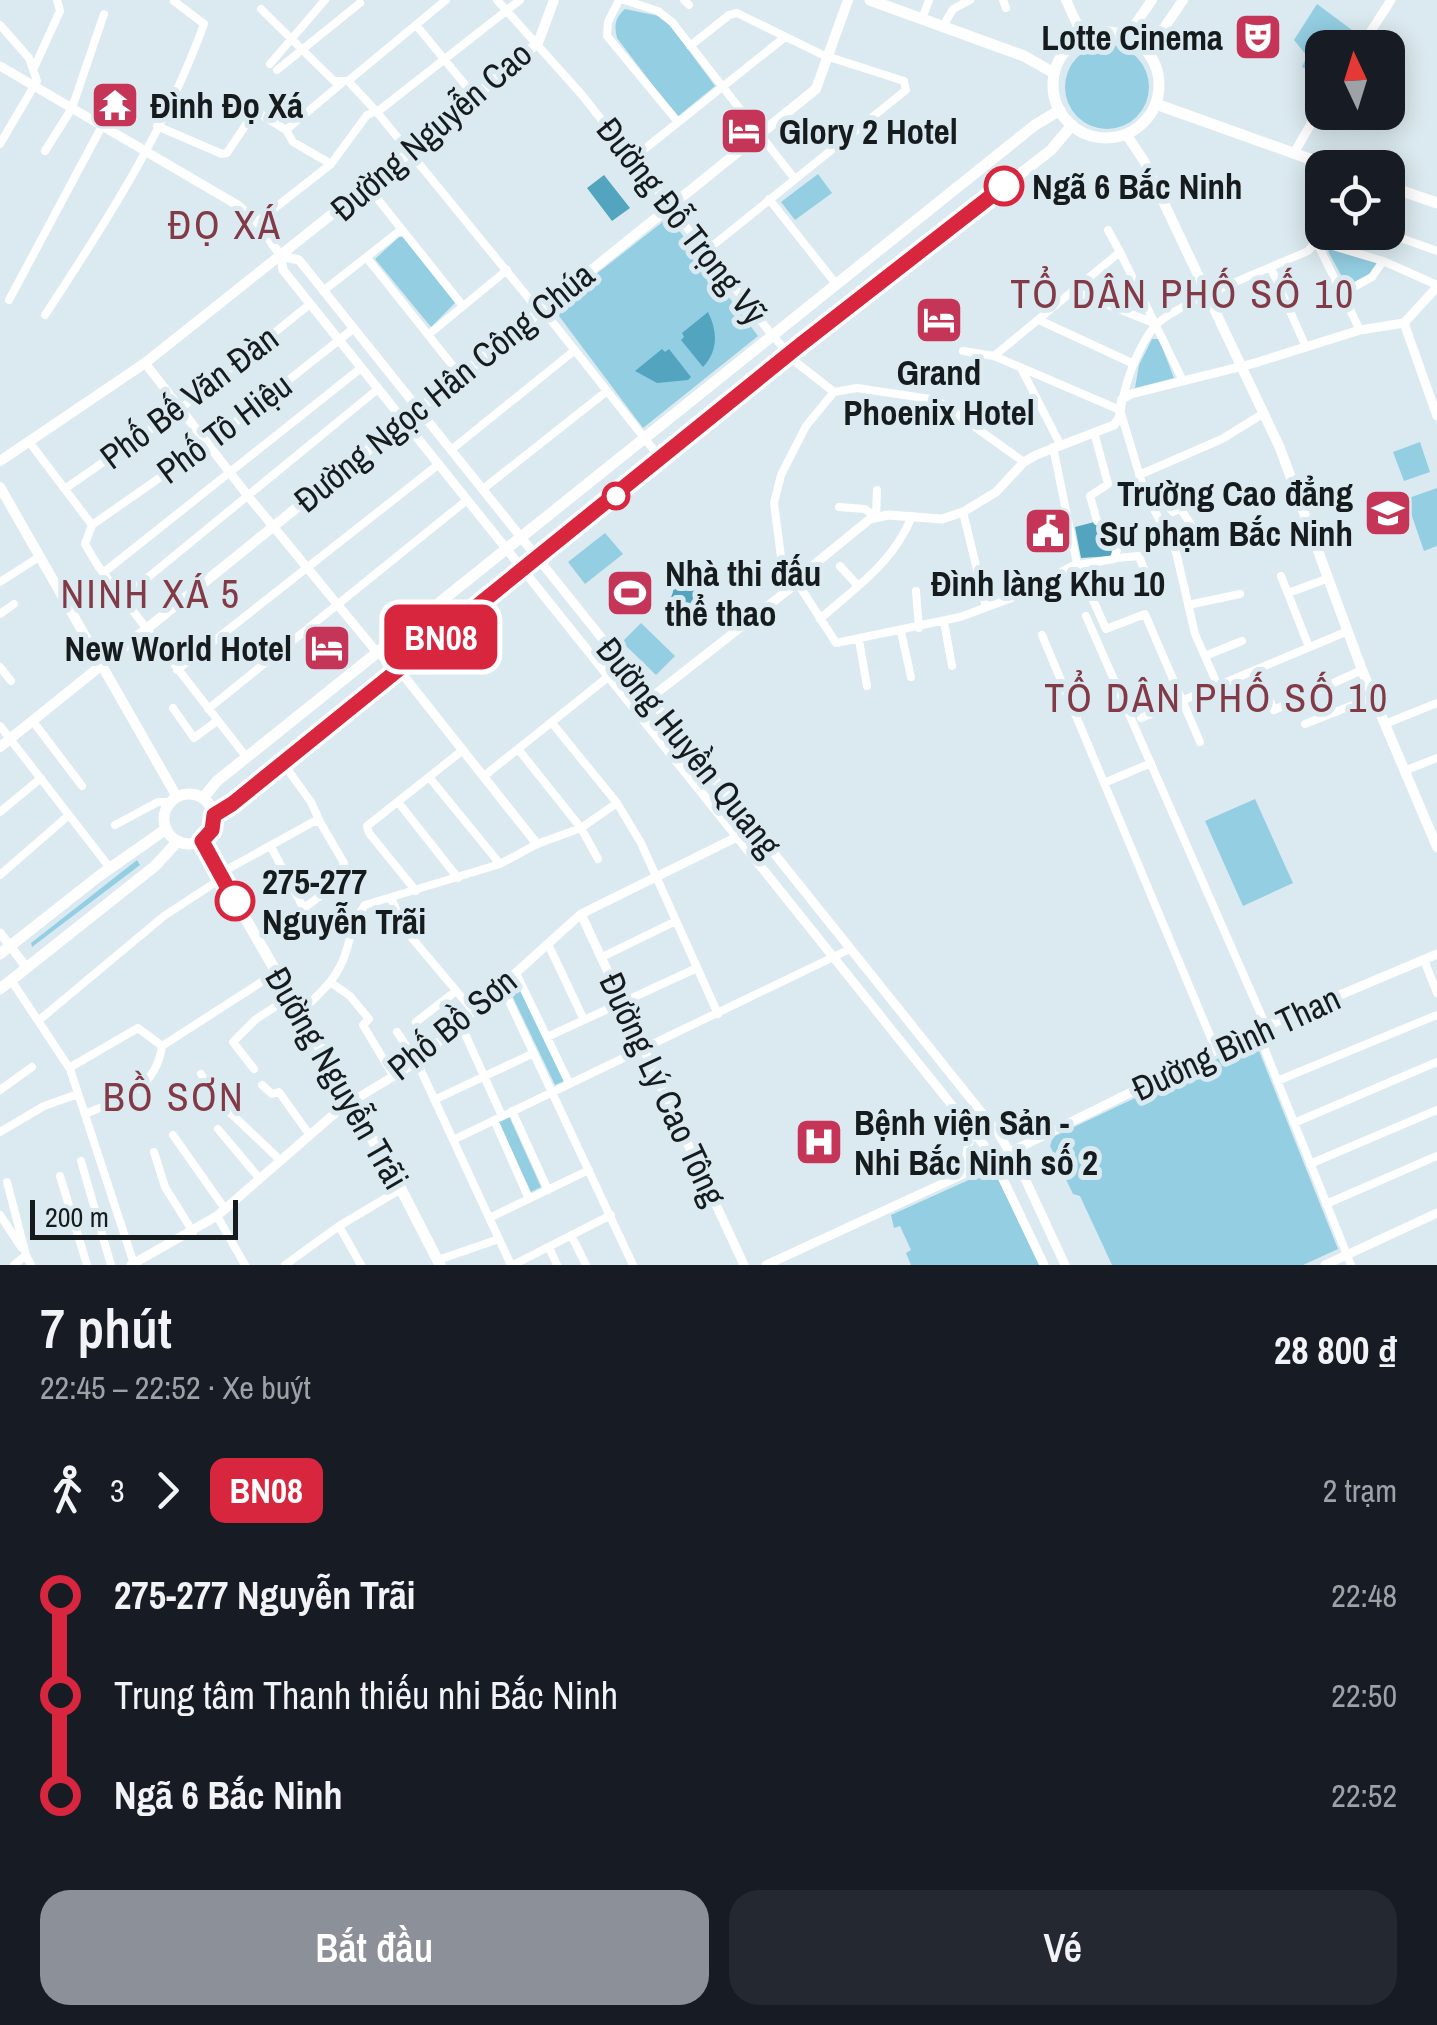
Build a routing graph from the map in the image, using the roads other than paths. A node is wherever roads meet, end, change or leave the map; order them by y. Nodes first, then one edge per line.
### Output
1 (325, 0) edge
2 (446, 0) edge
3 (497, 0) edge
4 (520, 0) edge
5 (554, 0) edge
6 (622, 0) edge
7 (848, 0) edge
8 (870, 0) edge
9 (929, 0) edge
10 (970, 0) edge
11 (1066, 0) edge
12 (1152, 0) edge
13 (1183, 0) edge
14 (1391, 0) edge
15 (174, 1) edge
16 (360, 3) dead end
17 (59, 4) edge
18 (893, 4) edge
19 (261, 9) dead end
20 (504, 10) junction
21 (104, 14) dead end
22 (922, 19) junction
23 (416, 24) junction
24 (0, 25) edge
25 (944, 26) junction
26 (1372, 30) edge
27 (1127, 36) junction
28 (785, 37) junction
29 (1083, 37) junction
30 (292, 38) junction
31 (538, 43) junction
32 (690, 46) junction
33 (1144, 48) junction
34 (302, 49) junction
35 (830, 57) junction
36 (444, 58) junction
37 (0, 66) edge
38 (33, 70) junction
39 (1054, 73) junction
40 (345, 82) junction
41 (35, 86) junction
42 (722, 88) junction
43 (476, 98) junction
44 (1156, 104) junction
45 (72, 108) junction
46 (1060, 110) junction
47 (376, 111) junction
48 (678, 122) junction
49 (1072, 125) junction
50 (102, 126) junction
51 (157, 126) junction
52 (286, 130) junction
53 (1307, 130) edge
54 (1126, 134) junction
55 (761, 136) junction
56 (0, 144) edge
57 (145, 150) junction
58 (46, 152) dead end
59 (410, 152) junction
60 (1294, 152) junction
61 (1305, 156) edge
62 (632, 158) junction
63 (330, 164) junction
64 (794, 178) junction
65 (368, 187) junction
66 (1405, 192) edge
67 (769, 199) junction
68 (1437, 202) edge
69 (669, 206) junction
70 (920, 217) junction
71 (256, 222) junction
72 (402, 230) junction
73 (1108, 230) dead end
74 (936, 239) junction
75 (1405, 240) edge
76 (706, 250) junction
77 (1309, 250) edge
78 (1321, 250) edge
79 (1346, 250) edge
80 (1437, 251) edge
81 (1120, 252) junction
82 (282, 256) junction
83 (367, 258) junction
84 (1383, 261) junction
85 (1270, 268) junction
86 (507, 270) junction
87 (836, 284) junction
88 (1436, 289) edge
89 (1074, 291) junction
90 (323, 292) junction
91 (1343, 293) junction
92 (1208, 295) junction
93 (9, 300) dead end
94 (310, 304) junction
95 (463, 306) junction
96 (540, 309) junction
97 (45, 314) dead end
98 (1039, 320) junction
99 (1404, 322) junction
100 (1156, 324) junction
101 (353, 329) junction
102 (1360, 330) junction
103 (428, 335) junction
104 (772, 335) junction
105 (339, 340) junction
106 (1306, 345) junction
107 (575, 350) junction
108 (964, 351) dead end
109 (790, 354) junction
110 (994, 356) junction
111 (145, 363) junction
112 (1134, 364) junction
113 (1242, 365) junction
114 (361, 368) junction
115 (1022, 370) junction
116 (460, 375) junction
117 (1183, 381) junction
118 (378, 389) junction
119 (607, 391) junction
120 (834, 392) junction
121 (1123, 398) junction
122 (180, 408) junction
123 (419, 409) junction
124 (1120, 410) junction
125 (1264, 413) junction
126 (1437, 416) edge
127 (404, 420) junction
128 (1094, 432) junction
129 (644, 439) junction
130 (30, 443) junction
131 (208, 444) junction
132 (1057, 445) junction
133 (451, 450) junction
134 (661, 459) junction
135 (0, 461) edge
136 (1024, 462) junction
137 (438, 464) junction
138 (469, 472) junction
139 (231, 474) junction
140 (1139, 475) junction
141 (454, 484) junction
142 (0, 488) edge
143 (66, 488) junction
144 (1143, 488) junction
145 (483, 489) junction
146 (877, 490) dead end
147 (248, 496) junction
148 (467, 500) junction
149 (839, 506) dead end
150 (963, 512) junction
151 (912, 516) junction
152 (876, 517) junction
153 (1097, 521) dead end
154 (92, 525) junction
155 (272, 525) junction
156 (522, 536) junction
157 (1120, 541) dead end
158 (1204, 544) dead end
159 (506, 548) junction
160 (40, 557) junction
161 (540, 558) junction
162 (1116, 558) junction
163 (1078, 564) junction
164 (840, 566) dead end
165 (307, 568) junction
166 (524, 571) junction
167 (1145, 572) dead end
168 (103, 573) junction
169 (1281, 576) dead end
170 (1, 577) edge
171 (1329, 578) junction
172 (796, 581) junction
173 (858, 586) junction
174 (916, 591) dead end
175 (1240, 594) dead end
176 (1288, 594) junction
177 (124, 597) junction
178 (840, 602) junction
179 (14, 604) dead end
180 (337, 604) junction
181 (1188, 604) junction
182 (986, 608) junction
183 (849, 612) dead end
184 (0, 614) edge
185 (1086, 616) dead end
186 (820, 619) junction
187 (1191, 620) junction
188 (944, 622) junction
189 (1178, 624) dead end
190 (147, 628) junction
191 (920, 628) junction
192 (1348, 630) junction
193 (596, 631) junction
194 (901, 632) junction
195 (1042, 635) dead end
196 (859, 640) junction
197 (1242, 641) dead end
198 (580, 643) junction
199 (1309, 647) junction
200 (378, 653) junction
201 (1206, 656) junction
202 (100, 665) junction
203 (952, 666) dead end
204 (0, 668) edge
205 (178, 670) junction
206 (400, 670) junction
207 (1256, 670) junction
208 (1362, 670) junction
209 (608, 677) junction
210 (911, 678) dead end
211 (11, 682) dead end
212 (868, 686) dead end
213 (1218, 686) junction
214 (1373, 696) junction
215 (650, 698) junction
216 (1182, 702) junction
217 (1437, 703) edge
218 (174, 708) dead end
219 (208, 708) junction
220 (634, 710) junction
221 (296, 718) junction
222 (1141, 718) dead end
223 (32, 720) junction
224 (217, 720) junction
225 (552, 723) junction
226 (1305, 724) dead end
227 (1385, 724) junction
228 (0, 726) edge
229 (10, 739) junction
230 (313, 740) junction
231 (1200, 742) dead end
232 (0, 747) edge
233 (518, 748) junction
234 (463, 750) junction
235 (247, 758) junction
236 (1437, 758) edge
237 (283, 763) junction
238 (1151, 763) junction
239 (1404, 771) junction
240 (484, 776) junction
241 (712, 776) junction
242 (41, 778) junction
243 (429, 778) junction
244 (1104, 783) junction
245 (82, 786) dead end
246 (696, 788) junction
247 (203, 798) junction
248 (174, 800) junction
249 (398, 802) junction
250 (617, 803) junction
251 (0, 812) edge
252 (69, 815) junction
253 (214, 815) junction
254 (320, 822) junction
255 (115, 826) dead end
256 (166, 828) junction
257 (581, 828) junction
258 (755, 831) junction
259 (740, 840) junction
260 (202, 841) junction
261 (178, 842) junction
262 (538, 844) junction
263 (271, 847) junction
264 (1437, 847) edge
265 (598, 859) dead end
266 (500, 864) junction
267 (110, 868) junction
268 (334, 873) junction
269 (0, 875) edge
270 (221, 876) junction
271 (657, 876) junction
272 (458, 878) junction
273 (802, 889) junction
274 (416, 891) junction
275 (296, 894) junction
276 (391, 898) junction
277 (788, 900) junction
278 (304, 908) junction
279 (582, 914) junction
280 (676, 921) junction
281 (0, 932) edge
282 (318, 935) dead end
283 (548, 944) junction
284 (850, 948) junction
285 (5, 950) edge
286 (1437, 954) edge
287 (602, 957) junction
288 (835, 958) junction
289 (1424, 960) junction
290 (27, 968) junction
291 (696, 968) junction
292 (277, 972) junction
293 (516, 973) junction
294 (11, 980) junction
295 (330, 982) junction
296 (502, 986) junction
297 (0, 989) edge
298 (456, 991) junction
299 (1437, 994) edge
300 (291, 996) junction
301 (893, 1001) junction
302 (623, 1002) junction
303 (300, 1012) junction
304 (474, 1012) junction
305 (878, 1012) junction
306 (718, 1014) junction
307 (1437, 1014) edge
308 (584, 1020) junction
309 (38, 1021) junction
310 (416, 1022) dead end
311 (461, 1025) junction
312 (1262, 1028) junction
313 (396, 1032) dead end
314 (547, 1037) junction
315 (162, 1046) junction
316 (645, 1048) junction
317 (1216, 1050) junction
318 (534, 1053) junction
319 (939, 1059) junction
320 (416, 1062) junction
321 (1437, 1062) edge
322 (32, 1068) dead end
323 (70, 1068) junction
324 (254, 1069) dead end
325 (924, 1072) junction
326 (201, 1074) dead end
327 (394, 1077) junction
328 (484, 1077) junction
329 (1277, 1081) junction
330 (569, 1083) junction
331 (262, 1084) dead end
332 (0, 1090) edge
333 (552, 1090) junction
334 (78, 1094) junction
335 (434, 1100) junction
336 (350, 1101) junction
337 (1437, 1110) edge
338 (512, 1111) junction
339 (85, 1114) junction
340 (498, 1118) junction
341 (1294, 1123) junction
342 (218, 1129) dead end
343 (971, 1130) junction
344 (0, 1132) edge
345 (309, 1134) junction
346 (173, 1135) dead end
347 (453, 1140) junction
348 (1010, 1151) junction
349 (154, 1152) dead end
350 (1437, 1156) edge
351 (994, 1160) junction
352 (81, 1161) dead end
353 (281, 1161) junction
354 (1310, 1164) junction
355 (589, 1170) junction
356 (964, 1173) junction
357 (60, 1176) dead end
358 (260, 1179) junction
359 (7, 1182) dead end
360 (401, 1189) junction
361 (548, 1190) junction
362 (530, 1199) junction
363 (1326, 1204) junction
364 (221, 1212) junction
365 (1437, 1213) edge
366 (0, 1216) edge
367 (611, 1216) junction
368 (489, 1218) junction
369 (1045, 1224) junction
370 (339, 1226) junction
371 (193, 1232) junction
372 (1029, 1232) junction
373 (572, 1236) junction
374 (499, 1238) junction
375 (549, 1247) junction
376 (26, 1256) junction
377 (1350, 1260) edge
378 (439, 1263) edge
379 (132, 1264) edge
380 (629, 1264) edge
381 (14, 1265) edge
382 (31, 1265) edge
383 (86, 1265) edge
384 (110, 1265) edge
385 (245, 1265) edge
386 (284, 1265) edge
387 (361, 1265) edge
388 (512, 1265) edge
389 (558, 1265) edge
390 (586, 1265) edge
391 (744, 1265) edge
392 (766, 1265) edge
393 (1044, 1265) edge
394 (1065, 1265) edge
395 (1325, 1265) edge

1 - 30 street
2 - 23 street
3 - 20 street, Đường Đỗ Trọng Vỹ
4 - 20 street
5 - 31 main road, Đường Nguyễn Cao
6 - 32 street
6 - 48 street
7 - 35 main road, Đường Ngọc Hân Công Chúa
8 - 18 main road
9 - 22 street
10 - 25 street
11 - 29 main road
12 - 27 main road
13 - 33 main road
14 - 26 street
15 - 51 street
16 - 34 street
17 - 38 street
18 - 22 main road
19 - 30 street
20 - 31 street, Đường Đỗ Trọng Vỹ
20 - 36 street
21 - 45 street
22 - 25 main road
23 - 36 street
23 - 40 street
24 - 38 street
25 - 39 main road
27 - 29 main road
27 - 33 main road
28 - 32 street
28 - 35 street
28 - 42 street
29 - 39 main road
30 - 34 street
30 - 34 street
31 - 43 main road, Đường Nguyễn Cao
31 - 62 street, Đường Đỗ Trọng Vỹ
32 - 42 street
33 - 44 main road
34 - 40 street
35 - 55 main road, Đường Ngọc Hân Công Chúa
35 - 64 street
36 - 43 street
36 - 47 street
37 - 41 street, Đường Huyền Quang
38 - 41 street
39 - 46 main road
40 - 47 street
40 - 52 street
41 - 45 street, Đường Huyền Quang
41 - 56 street
42 - 48 street
42 - 55 street
43 - 59 main road, Đường Nguyễn Cao
44 - 54 main road
44 - 60 main road
45 - 50 street, Đường Huyền Quang
45 - 58 street
46 - 49 main road
46 - 70 main road
47 - 59 street
47 - 63 street
48 - 62 street
49 - 54 main road
49 - 74 main road
50 - 57 street, Đường Huyền Quang
50 - 93 street
51 - 52 street
51 - 57 street
52 - 63 street
53 - 60 street
54 - 92 main road
55 - 64 street
55 - 69 main road, Đường Ngọc Hân Công Chúa
57 - 71 street, Đường Huyền Quang
57 - 97 street
59 - 65 main road, Đường Nguyễn Cao
59 - 86 street
60 - 61 main road
62 - 69 street, Đường Đỗ Trọng Vỹ
63 - 71 street
64 - 67 street
65 - 72 street
65 - 82 main road, Đường Nguyễn Cao
66 - 68 main road
67 - 76 street
67 - 87 street
69 - 76 street, Đường Đỗ Trọng Vỹ
69 - 96 main road, Đường Ngọc Hân Công Chúa
70 - 74 main road
70 - 87 main road
71 - 82 street, Đường Huyền Quang
72 - 83 street
72 - 95 street
73 - 81 street
74 - 109 main road
75 - 80 street
76 - 104 street, Đường Đỗ Trọng Vỹ
77 - 85 street
78 - 91 street
79 - 84 street
81 - 89 street
81 - 100 street
82 - 90 street, Đường Huyền Quang
82 - 94 street, Đường Huyền Quang
82 - 111 main road, Đường Nguyễn Cao
83 - 90 street
83 - 103 street
84 - 88 street
84 - 91 street
85 - 92 street
85 - 106 street
86 - 95 street
86 - 96 street
87 - 104 main road
88 - 99 street
89 - 98 street
89 - 100 street
90 - 101 street, Đường Huyền Quang
91 - 102 street
92 - 100 street
92 - 113 main road
94 - 105 street, Đường Huyền Quang
94 - 122 street, Phố Bế Văn Đàn
95 - 103 street
96 - 107 street
96 - 116 main road, Đường Ngọc Hân Công Chúa
98 - 110 street
98 - 112 street
99 - 102 street
99 - 126 street
100 - 112 street
100 - 117 street
101 - 105 street, Phố Tô Hiệu
101 - 123 street, Đường Huyền Quang
102 - 106 street
103 - 116 street
104 - 109 street, Đường Đỗ Trọng Vỹ
104 - 129 main road
105 - 114 street, Đường Huyền Quang
105 - 131 street, Phố Tô Hiệu
106 - 113 street
107 - 119 street
107 - 133 street
108 - 110 street
109 - 120 street, Đường Đỗ Trọng Vỹ
109 - 134 main road
110 - 115 street
111 - 122 street
111 - 130 main road, Đường Nguyễn Cao
112 - 121 street
113 - 117 street
113 - 125 main road
114 - 118 street, Đường Huyền Quang
114 - 139 street
115 - 124 street
115 - 132 street
116 - 123 main road, Đường Ngọc Hân Công Chúa
117 - 121 street
118 - 127 street, Đường Huyền Quang
118 - 147 street
119 - 129 street
119 - 145 street
120 - 136 street
120 - 172 street
121 - 124 street
122 - 131 street
122 - 143 street, Phố Bế Văn Đàn
123 - 127 main road, Đường Ngọc Hân Công Chúa
123 - 133 street, Đường Huyền Quang
124 - 128 street
124 - 140 street
125 - 140 street
125 - 171 main road
127 - 137 street, Đường Huyền Quang
127 - 155 main road, Đường Ngọc Hân Công Chúa
128 - 132 street
128 - 153 street
129 - 134 street
129 - 156 main road
130 - 135 main road, Đường Nguyễn Cao
130 - 143 street
131 - 139 street
131 - 154 street, Phố Tô Hiệu
132 - 136 street
132 - 163 street
133 - 138 street, Đường Huyền Quang
134 - 161 main road
136 - 150 street
137 - 141 street, Đường Huyền Quang
137 - 165 street
138 - 141 street
138 - 145 street, Đường Huyền Quang
139 - 147 street
139 - 168 street
140 - 144 street
141 - 148 street, Đường Huyền Quang
142 - 160 main road
143 - 154 street
144 - 158 street
144 - 181 street
145 - 156 street, Đường Huyền Quang
146 - 152 street
147 - 155 street
147 - 177 street
148 - 159 street, Đường Huyền Quang
148 - 180 street
149 - 152 street
150 - 151 street
150 - 182 street
151 - 152 street
151 - 173 street
152 - 172 street
154 - 168 street
155 - 165 street
155 - 190 main road, Đường Ngọc Hân Công Chúa
156 - 159 main road
156 - 161 street, Đường Huyền Quang
157 - 162 street
159 - 166 street, Đường Huyền Quang
159 - 200 main road
160 - 170 street
160 - 202 main road
161 - 166 main road
161 - 193 street, Đường Huyền Quang
162 - 163 street
162 - 167 street
163 - 182 street
163 - 216 street
164 - 173 street
165 - 180 street
165 - 205 street
166 - 198 street, Đường Huyền Quang
166 - 206 main road
168 - 177 street
169 - 176 street
171 - 176 street
171 - 192 main road
172 - 186 street
172 - 215 street
173 - 178 street
174 - 191 street
175 - 181 street
176 - 199 street
177 - 190 street
178 - 183 street
178 - 186 street
179 - 184 street
180 - 200 street
180 - 219 street
181 - 187 street
182 - 188 street
185 - 238 street
186 - 196 street
187 - 189 street
187 - 201 street
188 - 191 street
188 - 203 street
190 - 202 main road, Đường Ngọc Hân Công Chúa
190 - 205 street
191 - 194 street
192 - 199 street
192 - 208 main road
193 - 198 street
193 - 215 street, Đường Huyền Quang
194 - 196 street
194 - 210 street
195 - 244 street
196 - 212 street
197 - 201 street
198 - 209 street, Đường Huyền Quang
199 - 207 street
200 - 206 street
200 - 221 main road
201 - 213 street
202 - 223 main road, Đường Ngọc Hân Công Chúa
202 - 248 main road
204 - 211 street
205 - 219 street
206 - 230 main road
206 - 234 street
207 - 208 street
207 - 213 street
208 - 214 main road
209 - 220 street, Đường Huyền Quang
209 - 225 street
213 - 216 street
214 - 226 street
214 - 227 main road
215 - 220 street
215 - 241 street, Đường Huyền Quang
216 - 222 street
216 - 231 street
217 - 227 street
218 - 224 street
219 - 224 street
220 - 246 street, Đường Huyền Quang
221 - 230 main road
221 - 235 main road
223 - 229 main road, Đường Ngọc Hân Công Chúa
223 - 245 street
224 - 235 street
225 - 233 street
225 - 250 street
227 - 239 main road
228 - 229 street
229 - 232 main road, Đường Ngọc Hân Công Chúa
229 - 242 street
230 - 237 main road
233 - 240 street
233 - 257 street
234 - 240 street
234 - 243 street
235 - 247 main road
236 - 239 street
237 - 253 main road
237 - 254 street
238 - 244 street
238 - 312 street
239 - 264 main road
240 - 262 street
241 - 246 street
241 - 258 street, Đường Huyền Quang
242 - 251 street
242 - 252 street
243 - 249 street
243 - 266 street
244 - 317 street
246 - 259 street, Đường Huyền Quang
247 - 248 main road
247 - 253 main road
248 - 255 street
248 - 256 main road
249 - 272 street
249 - 274 street
250 - 257 street
250 - 271 street
252 - 267 street
252 - 269 street
253 - 260 main road
254 - 263 street
254 - 268 street
256 - 261 main road
256 - 267 main road
257 - 262 street
257 - 265 street
258 - 259 street, Phố Bồ Sơn
258 - 273 street, Đường Huyền Quang
259 - 271 street, Phố Bồ Sơn
259 - 277 street, Đường Huyền Quang
260 - 261 main road
260 - 270 main road, Đường Nguyễn Trãi
261 - 290 main road
262 - 266 street
263 - 270 street
263 - 275 street
266 - 272 street
267 - 285 main road
268 - 275 street
268 - 278 street
270 - 292 main road, Đường Nguyễn Trãi
270 - 309 street
271 - 279 street, Phố Bồ Sơn
271 - 280 street
272 - 274 street
273 - 277 street
273 - 284 street, Đường Huyền Quang
274 - 276 street
275 - 278 street
276 - 295 street
276 - 298 street
277 - 288 street, Đường Huyền Quang
278 - 282 street
279 - 283 street, Phố Bồ Sơn
279 - 287 street, Đường Lý Cao Tông
280 - 287 street
280 - 291 street
281 - 285 street
283 - 293 street, Phố Bồ Sơn
283 - 308 street
284 - 288 street
284 - 301 street, Đường Huyền Quang
285 - 290 street
286 - 289 street, Đường Bình Than
287 - 302 street, Đường Lý Cao Tông
288 - 305 street, Đường Huyền Quang
288 - 306 street
289 - 299 street
289 - 312 street, Đường Bình Than
290 - 294 main road
291 - 302 street
291 - 306 street
292 - 300 main road, Đường Nguyễn Trãi
292 - 315 street
293 - 296 street, Phố Bồ Sơn
293 - 314 street
294 - 297 main road
294 - 309 street
295 - 303 street
295 - 327 street
296 - 304 street, Phố Bồ Sơn
296 - 318 street
298 - 304 street
298 - 310 street
300 - 303 main road, Đường Nguyễn Trãi
300 - 324 street
301 - 305 street
301 - 319 street, Đường Huyền Quang
302 - 308 street
302 - 316 street, Đường Lý Cao Tông
303 - 336 main road, Đường Nguyễn Trãi
304 - 311 street, Phố Bồ Sơn
305 - 325 street, Đường Huyền Quang
306 - 316 street
307 - 329 street
308 - 314 street
309 - 323 street
311 - 320 street, Phố Bồ Sơn
311 - 328 street
312 - 317 street, Đường Bình Than
312 - 329 street
313 - 320 street
314 - 330 street
315 - 323 street
315 - 339 street
316 - 330 street
316 - 391 street, Đường Lý Cao Tông
317 - 348 street, Đường Bình Than
318 - 328 street
318 - 333 street
319 - 325 street
319 - 348 street, Đường Huyền Quang
320 - 327 street, Phố Bồ Sơn
320 - 335 street
321 - 341 street
322 - 332 street
323 - 334 street
325 - 343 street, Đường Huyền Quang
326 - 353 street
327 - 336 street, Phố Bồ Sơn
328 - 335 street
328 - 340 street
329 - 341 street
330 - 333 street
331 - 345 street
333 - 338 street
333 - 355 street
334 - 339 street
334 - 344 street
335 - 347 street
336 - 345 street, Phố Bồ Sơn
336 - 360 main road, Đường Nguyễn Trãi
337 - 354 street
338 - 340 street
338 - 361 street
339 - 379 street
340 - 347 street
340 - 362 street
341 - 354 street
342 - 358 street
343 - 351 street, Đường Huyền Quang
343 - 356 street
345 - 353 street, Phố Bồ Sơn
346 - 364 street
347 - 368 street
348 - 351 street, Đường Bình Than
348 - 369 street, Đường Huyền Quang
349 - 371 street
350 - 363 street
351 - 356 street, Đường Bình Than
351 - 372 street, Đường Huyền Quang
352 - 384 street
353 - 358 street, Phố Bồ Sơn
354 - 363 street
355 - 361 street
355 - 367 street
356 - 392 street, Đường Bình Than
357 - 383 street
358 - 364 street, Phố Bồ Sơn
359 - 376 street
360 - 370 street
360 - 378 main road, Đường Nguyễn Trãi
361 - 362 street
362 - 368 street
363 - 377 street
364 - 371 street, Phố Bồ Sơn
364 - 385 street
365 - 377 street
366 - 376 street
367 - 373 street
367 - 380 street
368 - 374 street
369 - 372 street
369 - 394 street, Đường Huyền Quang
370 - 386 street
370 - 387 street
371 - 379 street, Phố Bồ Sơn
372 - 393 street, Đường Huyền Quang
373 - 375 street
373 - 390 street
374 - 378 street
374 - 388 street
375 - 388 street
375 - 389 street
376 - 381 street
376 - 382 street
377 - 395 street

